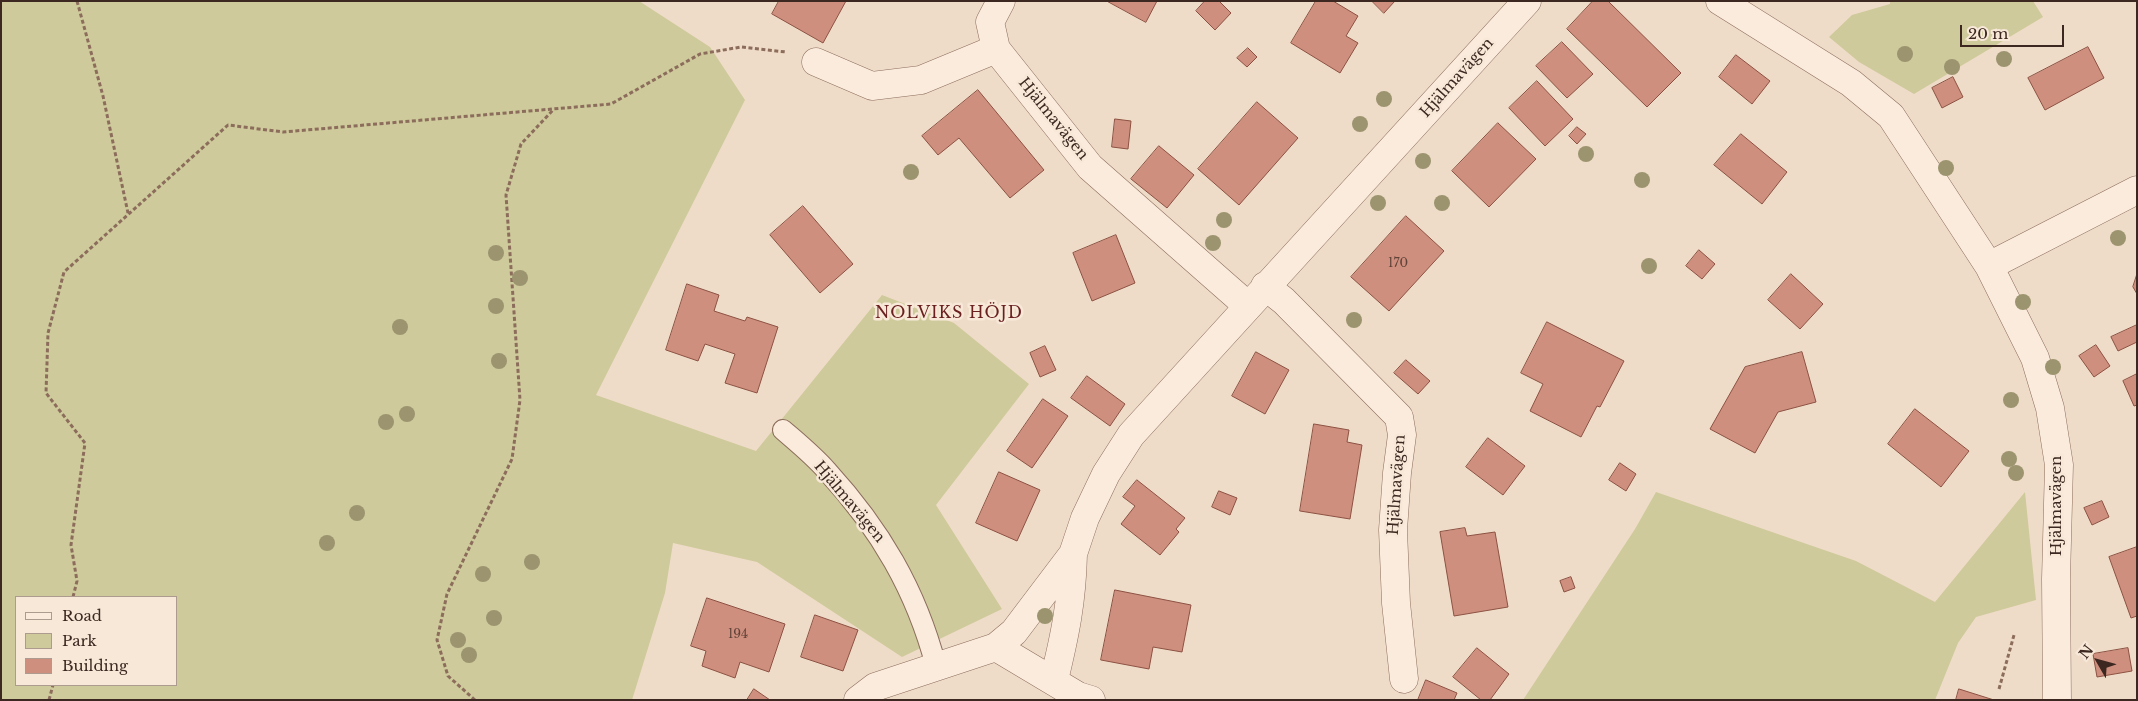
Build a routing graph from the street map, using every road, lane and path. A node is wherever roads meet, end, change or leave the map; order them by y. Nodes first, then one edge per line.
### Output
1 (77, 1) edge
2 (1001, 1) edge
3 (1527, 1) edge
4 (1720, 1) edge
5 (996, 48) junction
6 (816, 62) joint
7 (553, 109) junction
8 (2137, 190) edge
9 (128, 213) junction
10 (1988, 266) junction
11 (1257, 296) junction
12 (783, 430) dead end
13 (1073, 554) junction
14 (73, 596) edge
15 (2014, 635) dead end
16 (996, 646) junction
17 (936, 666) junction
18 (1404, 679) dead end
19 (1054, 680) junction
20 (53, 686) edge
21 (1999, 688) dead end
22 (49, 700) edge
23 (475, 700) edge
24 (858, 700) edge
25 (1091, 700) edge
26 (2057, 700) edge

1 - 9 path
2 - 5 street, Hjälmavägen
3 - 11 street, Hjälmavägen
4 - 10 street, Hjälmavägen
5 - 6 street
5 - 11 street, Hjälmavägen
6 - 7 path
7 - 9 path
7 - 23 path
8 - 10 street
9 - 14 path
10 - 26 street, Hjälmavägen
11 - 13 street, Hjälmavägen
11 - 18 street, Hjälmavägen
12 - 17 lane, Hjälmavägen
13 - 16 street, Hjälmavägen
13 - 19 street, Hjälmavägen
15 - 21 path
16 - 17 street, Hjälmavägen
16 - 19 street
17 - 24 street, Hjälmavägen
19 - 25 street
20 - 22 path

